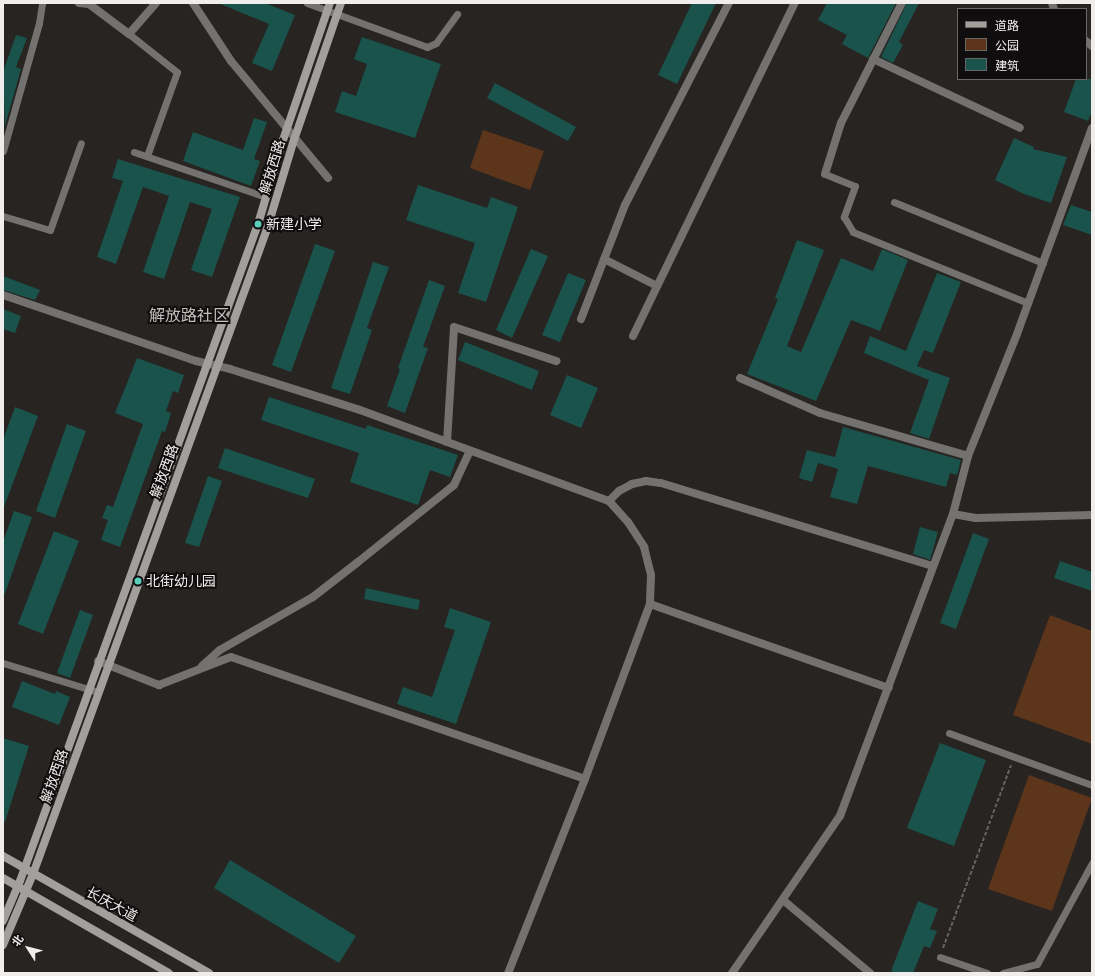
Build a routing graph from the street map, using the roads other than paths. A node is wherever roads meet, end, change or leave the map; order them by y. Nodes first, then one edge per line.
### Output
1 (42, 3) edge
2 (79, 3) edge
3 (156, 3) edge
4 (192, 3) edge
5 (307, 3) edge
6 (341, 3) edge
7 (729, 3) edge
8 (795, 3) edge
9 (902, 3) edge
10 (328, 7) edge
11 (337, 14) junction
12 (457, 14) dead end
13 (129, 34) junction
14 (873, 59) junction
15 (287, 128) junction
16 (1020, 128) dead end
17 (1092, 128) edge
18 (295, 138) junction
19 (81, 143) dead end
20 (3, 151) edge
21 (134, 152) dead end
22 (147, 156) junction
23 (825, 174) joint
24 (328, 178) dead end
25 (266, 197) junction
26 (894, 202) dead end
27 (3, 216) edge
28 (604, 259) junction
29 (1043, 263) junction
30 (657, 286) junction
31 (3, 296) edge
32 (1028, 304) junction
33 (581, 319) dead end
34 (632, 336) dead end
35 (556, 361) dead end
36 (207, 364) junction
37 (217, 366) junction
38 (740, 378) dead end
39 (447, 442) junction
40 (470, 451) junction
41 (968, 456) junction
42 (609, 501) junction
43 (953, 514) junction
44 (1092, 515) edge
45 (932, 566) junction
46 (650, 604) junction
47 (98, 661) junction
48 (3, 662) edge
49 (107, 665) junction
50 (198, 670) junction
51 (889, 688) junction
52 (88, 689) junction
53 (98, 692) junction
54 (949, 733) dead end
55 (585, 779) junction
56 (1092, 785) edge
57 (3, 856) edge
58 (1092, 862) edge
59 (24, 868) junction
60 (34, 874) junction
61 (3, 878) edge
62 (18, 886) junction
63 (26, 891) junction
64 (783, 900) junction
65 (3, 921) edge
66 (3, 945) edge
67 (940, 957) road end
68 (169, 973) edge
69 (209, 973) edge
70 (508, 973) edge
71 (732, 973) edge
72 (870, 973) edge
73 (987, 973) edge
74 (1003, 973) edge

1 - 20 lane
2 - 13 street
3 - 13 street
4 - 15 street
5 - 10 lane
6 - 11 street, 解放西路
7 - 28 street
8 - 30 street
9 - 14 street
10 - 11 lane
10 - 15 street, 解放西路
11 - 12 lane
11 - 18 street, 解放西路
13 - 22 lane
14 - 16 street
14 - 23 street
15 - 18 street
15 - 25 street, 解放西路
17 - 29 street
18 - 24 street
18 - 37 street, 解放西路
19 - 27 lane
21 - 22 lane
22 - 25 lane
23 - 32 lane
25 - 36 street, 解放西路
26 - 29 lane
28 - 30 street
28 - 33 street
29 - 32 street
30 - 34 street
31 - 36 street
32 - 41 street
35 - 39 street
36 - 37 street
36 - 47 street, 解放西路
37 - 39 street
37 - 49 street, 解放西路
38 - 41 street
39 - 40 street
40 - 42 street
40 - 50 street
41 - 43 street
42 - 45 street
42 - 46 street
43 - 44 street
43 - 45 street
45 - 51 street
46 - 51 street
46 - 55 street
47 - 49 street
47 - 52 street, 解放西路
48 - 52 lane
49 - 50 street
49 - 53 street, 解放西路
50 - 55 street
51 - 64 street
52 - 53 lane
52 - 59 street, 解放西路
53 - 60 street, 解放西路
54 - 56 lane
55 - 70 street
57 - 59 street, 长庆大道
58 - 74 lane
59 - 60 street, 长庆大道
59 - 62 street, 解放西路
60 - 63 street, 解放西路
60 - 69 street, 长庆大道
61 - 62 street
62 - 63 street
62 - 65 street, 解放西路
63 - 66 street, 解放西路
63 - 68 street
64 - 71 street
64 - 72 street
67 - 73 lane

